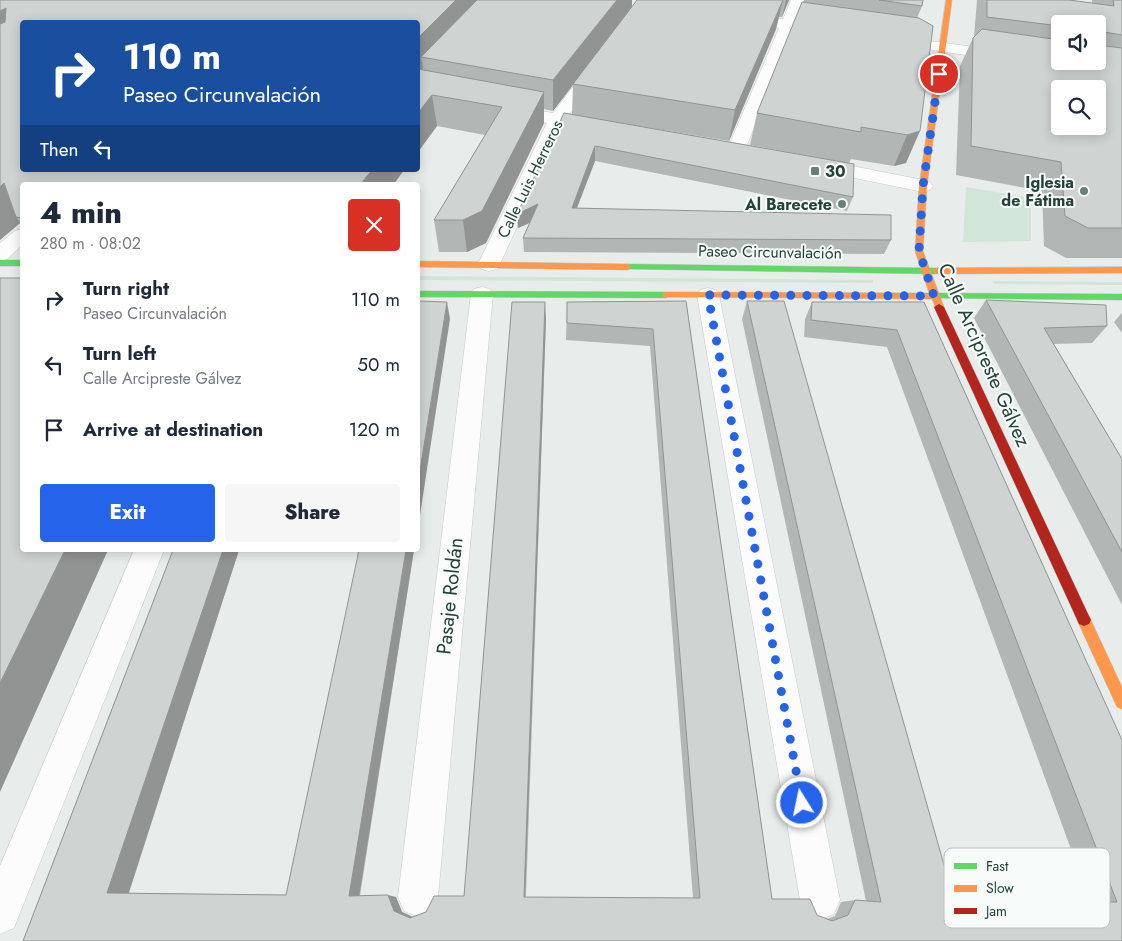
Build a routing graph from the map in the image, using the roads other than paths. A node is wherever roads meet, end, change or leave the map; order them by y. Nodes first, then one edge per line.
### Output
1 (798, 0) edge
2 (949, 0) edge
3 (730, 16) edge
4 (788, 24) junction
5 (844, 33) edge
6 (882, 38) edge
7 (944, 47) junction
8 (604, 57) edge
9 (1019, 58) edge
10 (494, 108) edge
11 (557, 120) junction
12 (619, 131) edge
13 (717, 147) edge
14 (736, 150) junction
15 (756, 154) edge
16 (805, 163) edge
17 (923, 186) junction
18 (20, 237) edge
19 (0, 254) edge
20 (0, 262) edge
21 (20, 263) edge
22 (420, 264) edge
23 (489, 264) junction
24 (1122, 270) edge
25 (926, 271) junction
26 (420, 294) edge
27 (934, 296) junction
28 (1122, 297) edge
29 (481, 306) junction
30 (710, 306) junction
31 (148, 552) edge
32 (1122, 702) edge
33 (418, 898) dead end
34 (820, 900) dead end
35 (0, 914) edge

1 - 4 street
2 - 7 main road, Calle Arcipreste Gálvez
3 - 4 street
4 - 5 street
4 - 14 street
6 - 7 street
7 - 9 street
7 - 17 main road, Calle Arcipreste Gálvez
8 - 11 street, Calle Luis Herreros
10 - 11 street
11 - 12 street
11 - 23 street, Calle Luis Herreros
13 - 14 street
14 - 15 street
16 - 17 street
17 - 25 main road, Calle Arcipreste Gálvez
18 - 19 street
20 - 21 main road
22 - 23 main road, Paseo Circunvalación
23 - 25 main road, Paseo Circunvalación
24 - 25 main road, Paseo Circunvalación
25 - 27 main road, Calle Arcipreste Gálvez
26 - 29 main road
27 - 28 main road
27 - 30 main road
27 - 32 main road, Calle Arcipreste Gálvez
29 - 30 main road
29 - 33 street, Pasaje Roldán
30 - 34 street
31 - 35 street

